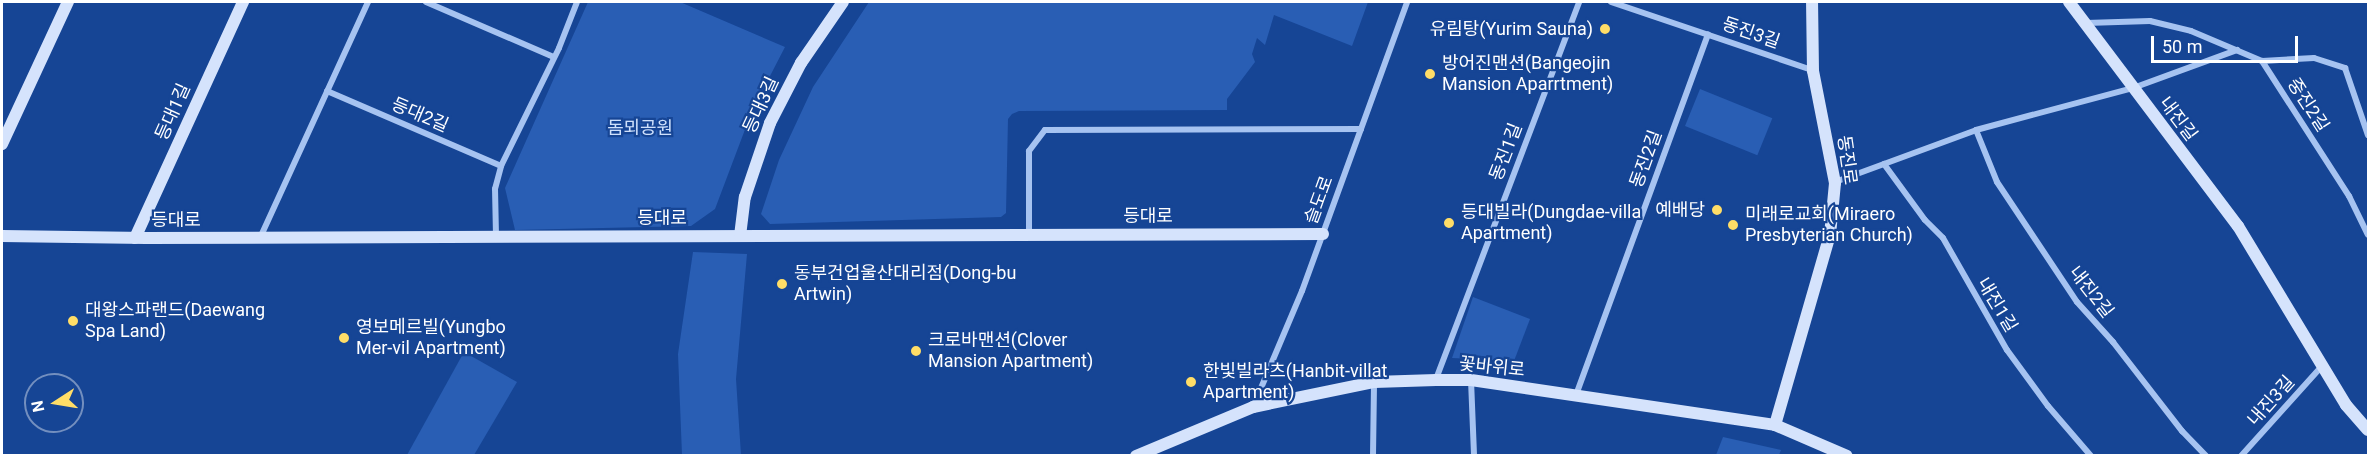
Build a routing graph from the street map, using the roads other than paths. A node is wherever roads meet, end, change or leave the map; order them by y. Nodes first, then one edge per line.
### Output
1 (68, 2) edge
2 (243, 2) edge
3 (368, 2) edge
4 (426, 2) edge
5 (578, 2) edge
6 (843, 2) edge
7 (1407, 2) edge
8 (1579, 2) edge
9 (1611, 2) edge
10 (1812, 2) edge
11 (2069, 2) edge
12 (2082, 23) junction
13 (1708, 34) junction
14 (2237, 50) junction
15 (554, 57) junction
16 (2262, 61) junction
17 (1813, 70) junction
18 (2133, 88) junction
19 (327, 91) junction
20 (1361, 129) junction
21 (1977, 130) junction
22 (2368, 135) edge
23 (2, 144) edge
24 (1884, 164) junction
25 (501, 166) junction
26 (1835, 183) junction
27 (1323, 234) junction
28 (1029, 235) junction
29 (2368, 235) edge
30 (2, 236) edge
31 (740, 236) junction
32 (496, 237) junction
33 (135, 238) junction
34 (260, 238) junction
35 (2322, 366) junction
36 (1436, 380) junction
37 (1471, 380) junction
38 (1374, 382) junction
39 (1575, 396) junction
40 (1253, 408) junction
41 (1775, 425) junction
42 (2368, 430) edge
43 (1136, 456) edge
44 (1373, 456) edge
45 (1474, 456) edge
46 (1847, 456) edge
47 (2091, 456) edge
48 (2206, 456) edge
49 (2241, 456) edge

1 - 23 street
2 - 33 street, 등대1길
3 - 19 street
4 - 15 street
5 - 15 street
6 - 31 street, 등대3길
7 - 20 street, 슬도로
8 - 36 street, 동진1길
9 - 13 street, 동진3길
10 - 17 street, 동진로
11 - 12 street, 내진길
12 - 14 street
12 - 18 street, 내진길
13 - 17 street, 동진3길
13 - 39 street, 동진2길
14 - 16 street
14 - 18 street
15 - 25 street
16 - 22 street
16 - 29 street, 중진2길
17 - 26 street, 동진로
18 - 21 street
18 - 35 street, 내진길
19 - 25 street, 등대2길
19 - 34 street
20 - 27 street, 슬도로
20 - 28 street
21 - 24 street
21 - 48 street, 내진2길
24 - 26 street
24 - 47 street, 내진1길
25 - 32 street
26 - 41 street, 동진로
27 - 28 street, 등대로
27 - 40 street, 슬도로
28 - 31 street, 등대로
30 - 33 street, 등대로
31 - 32 street, 등대로
32 - 34 street, 등대로
33 - 34 street, 등대로
35 - 42 street, 내진길
35 - 49 street, 내진3길
36 - 37 street, 꽃바위로
36 - 38 street, 꽃바위로
37 - 39 street, 꽃바위로
37 - 45 street
38 - 40 street, 꽃바위로
38 - 44 street
39 - 41 street, 꽃바위로
40 - 43 street, 꽃바위로
41 - 46 street, 꽃바위로

